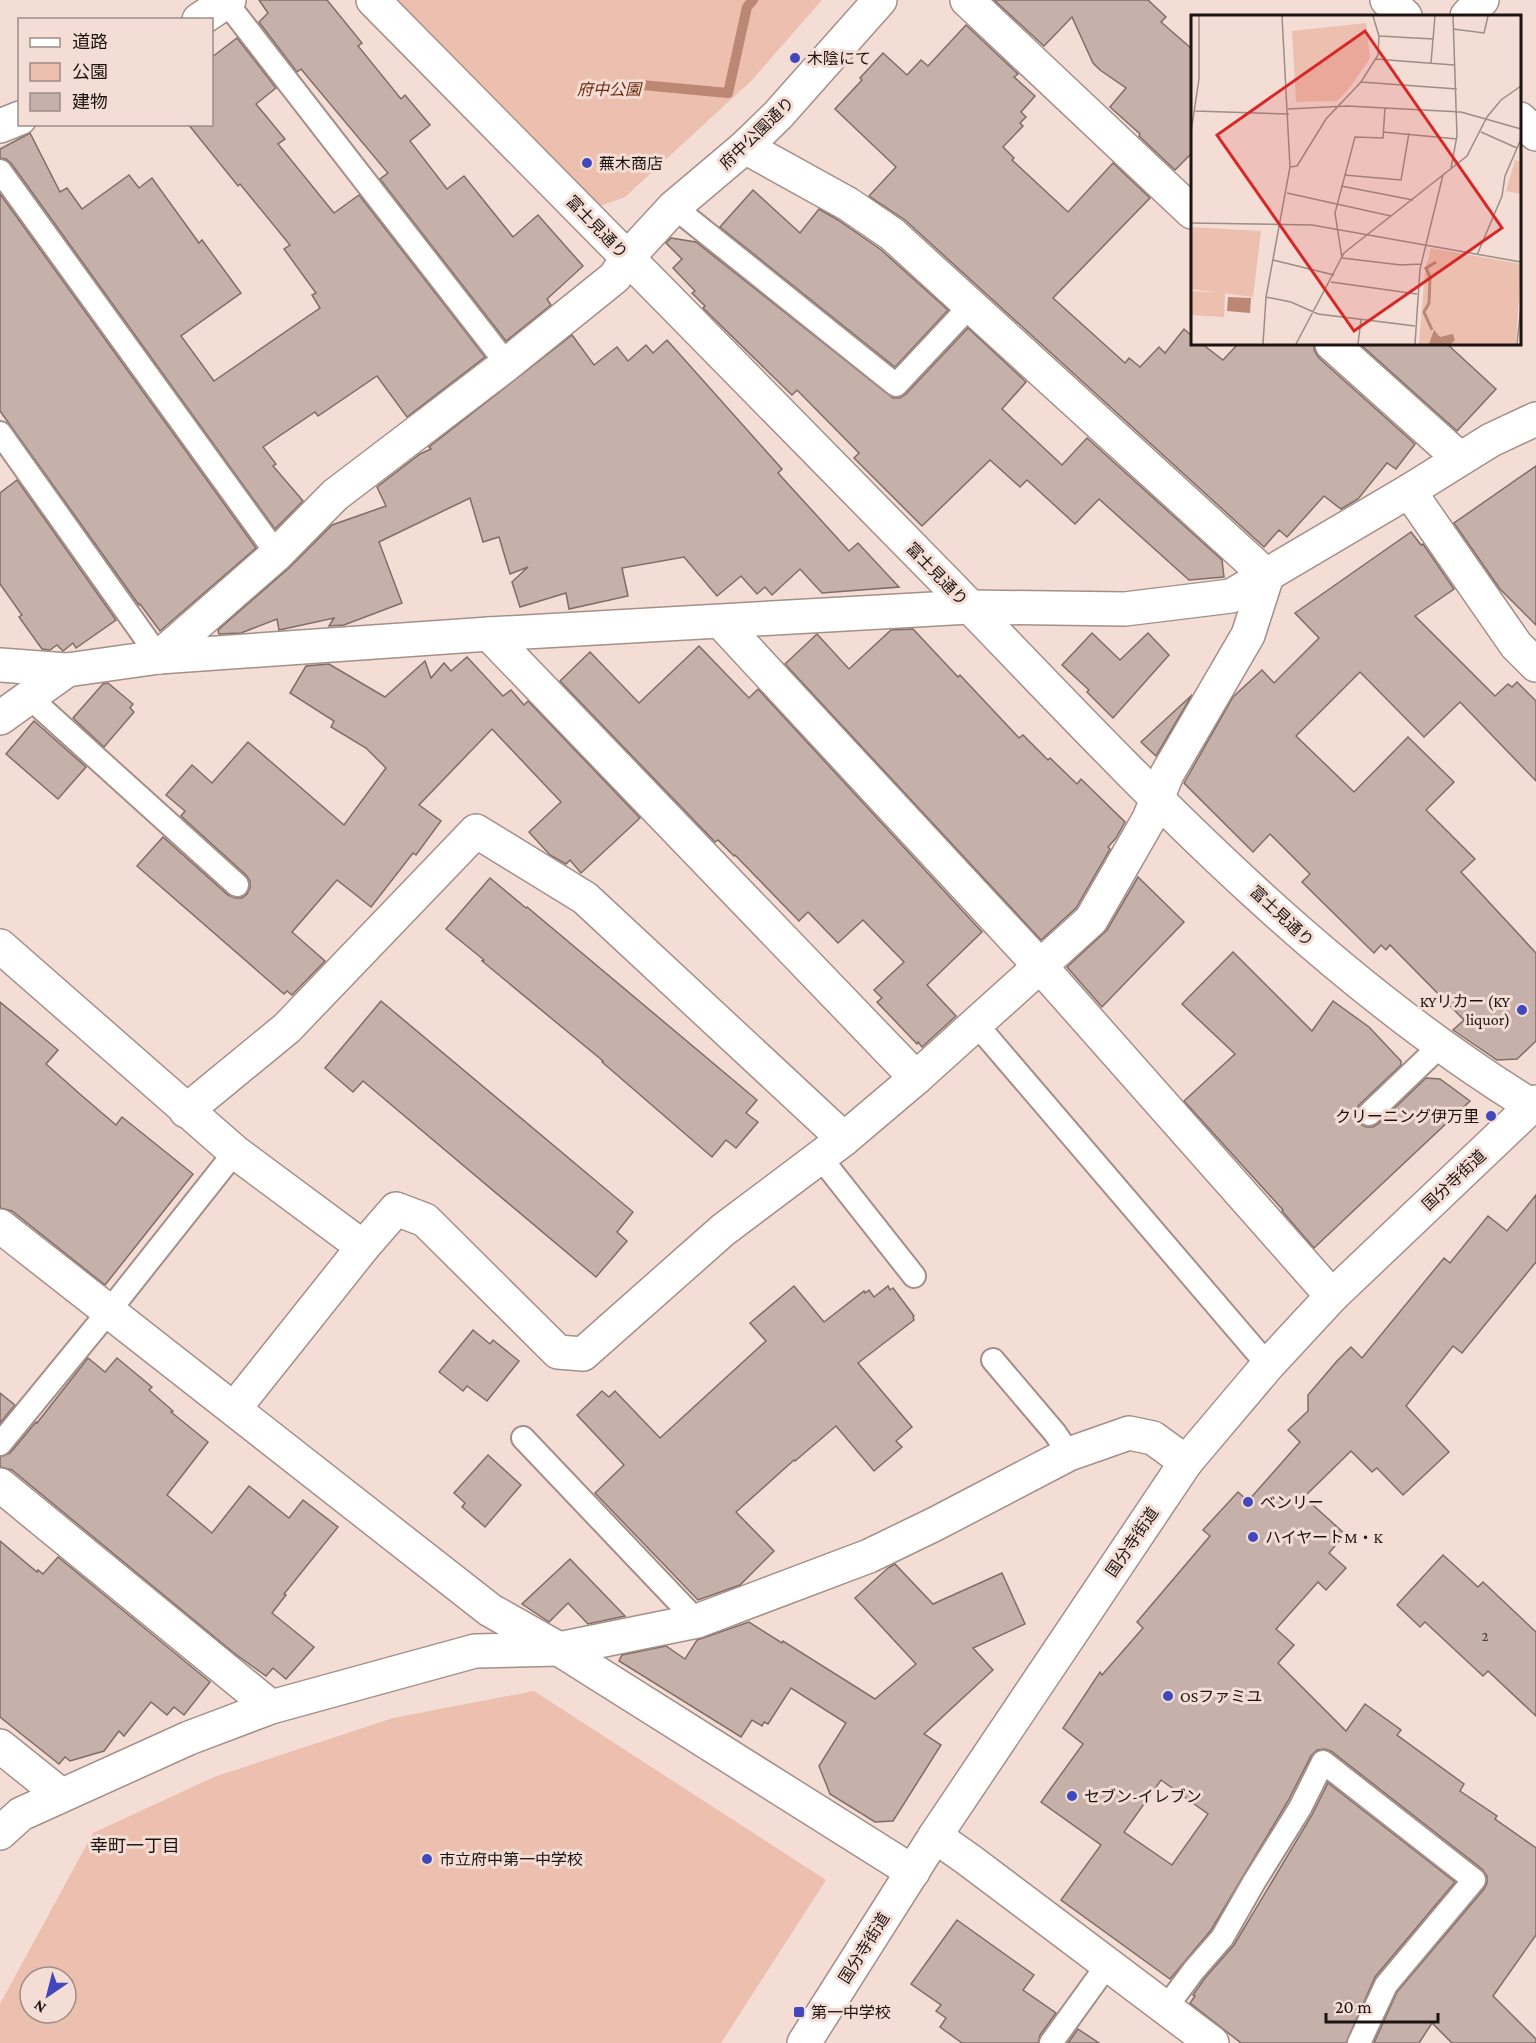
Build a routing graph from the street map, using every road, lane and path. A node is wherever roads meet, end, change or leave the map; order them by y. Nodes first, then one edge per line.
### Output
1 (373, 0) edge
2 (880, 0) edge
3 (967, 0) edge
4 (1387, 0) edge
5 (1482, 0) edge
6 (218, 7) edge
7 (1404, 15) edge
8 (1468, 15) edge
9 (18, 119) edge
10 (1521, 120) edge
11 (0, 126) edge
12 (1536, 134) edge
13 (745, 147) junction
14 (0, 171) edge
15 (674, 207) junction
16 (1191, 211) edge
17 (627, 258) junction
18 (971, 305) junction
19 (1333, 345) edge
20 (507, 364) junction
21 (1536, 418) edge
22 (0, 433) edge
23 (1459, 458) junction
24 (1409, 490) junction
25 (276, 554) junction
26 (1267, 576) junction
27 (969, 607) junction
28 (721, 622) junction
29 (489, 634) junction
30 (159, 657) junction
31 (0, 665) edge
32 (1536, 665) edge
33 (67, 670) junction
34 (29, 697) junction
35 (0, 718) edge
36 (1156, 799) junction
37 (237, 885) dead end
38 (0, 946) edge
39 (1040, 966) junction
40 (977, 1025) junction
41 (1441, 1045) junction
42 (916, 1078) junction
43 (1535, 1106) edge
44 (186, 1111) junction
45 (1369, 1114) dead end
46 (832, 1148) junction
47 (235, 1152) junction
48 (0, 1226) edge
49 (363, 1246) junction
50 (914, 1276) dead end
51 (1332, 1296) junction
52 (109, 1311) junction
53 (993, 1360) dead end
54 (1268, 1365) junction
55 (234, 1409) junction
56 (523, 1438) dead end
57 (0, 1444) edge
58 (1069, 1454) junction
59 (1186, 1462) junction
60 (0, 1485) edge
61 (697, 1621) junction
62 (559, 1649) junction
63 (271, 1707) junction
64 (0, 1746) edge
65 (61, 1795) junction
66 (0, 1833) edge
67 (935, 1836) junction
68 (913, 1872) junction
69 (1108, 1965) junction
70 (1165, 2009) junction
71 (804, 2043) edge
72 (1051, 2043) edge
73 (1212, 2043) edge
74 (1359, 2043) edge

1 - 17 street, 富士見通り
2 - 13 street, 府中公園通り
3 - 16 street
4 - 7 street
5 - 8 street
6 - 20 lane
9 - 11 street
10 - 12 street
13 - 15 street, 府中公園通り
13 - 18 street
14 - 25 lane
15 - 17 street, 府中公園通り
15 - 18 lane
17 - 20 street, 府中公園通り
17 - 27 street, 富士見通り
18 - 26 street
19 - 23 street
20 - 25 street, 府中公園通り
21 - 23 street
22 - 30 lane
23 - 24 street
24 - 26 street
24 - 32 street
25 - 30 street, 府中公園通り
26 - 27 street
26 - 36 street
27 - 28 street
27 - 36 street, 富士見通り
28 - 29 street
28 - 39 street
29 - 30 street
29 - 42 street
30 - 33 street
31 - 33 street
33 - 34 street
34 - 35 street
34 - 37 lane
36 - 39 street
36 - 41 street, 富士見通り
38 - 44 street
39 - 40 street
39 - 51 street
40 - 42 street
40 - 54 lane
41 - 43 street, 富士見通り
41 - 45 lane
42 - 46 street
43 - 51 street, 国分寺街道
44 - 46 street
44 - 47 street
46 - 49 street
46 - 50 lane
47 - 49 street
47 - 52 lane
48 - 52 street
49 - 55 street
51 - 54 street, 国分寺街道
52 - 55 street
52 - 57 lane
53 - 58 lane
54 - 59 street, 国分寺街道
55 - 62 street
56 - 61 lane
58 - 59 street
58 - 61 street
59 - 67 street, 国分寺街道
60 - 63 street
61 - 62 street
62 - 63 street
62 - 68 street
63 - 65 street
64 - 65 street
65 - 66 street
67 - 68 street, 国分寺街道
67 - 69 street
68 - 71 street, 国分寺街道
69 - 70 street
69 - 72 lane
70 - 73 street
70 - 74 lane

